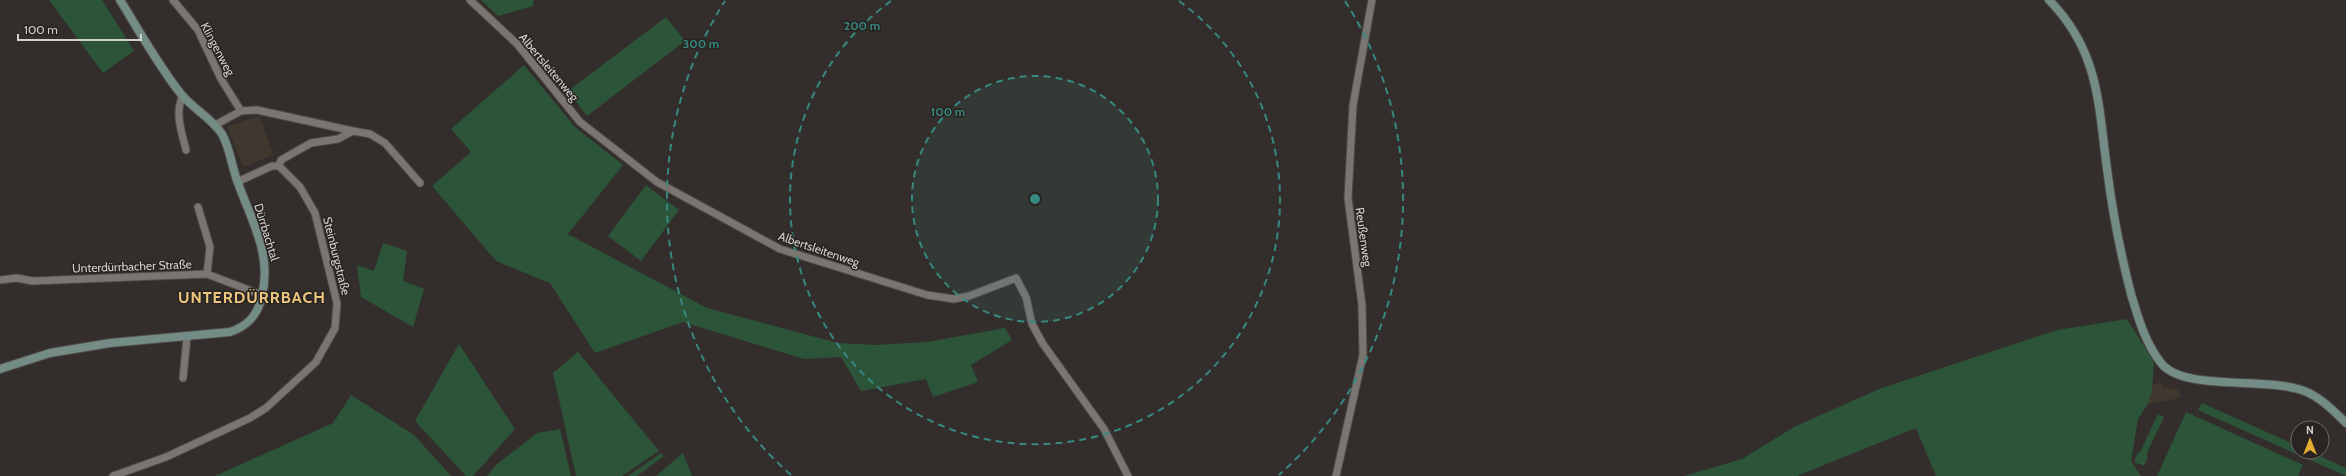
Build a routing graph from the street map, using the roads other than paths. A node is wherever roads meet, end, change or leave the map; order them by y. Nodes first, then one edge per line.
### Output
1 (120, 0) edge
2 (173, 0) edge
3 (470, 0) edge
4 (1372, 0) edge
5 (2048, 0) edge
6 (183, 96) junction
7 (241, 111) junction
8 (215, 125) junction
9 (354, 131) junction
10 (186, 150) dead end
11 (279, 166) junction
12 (237, 182) junction
13 (420, 183) dead end
14 (198, 207) dead end
15 (207, 274) junction
16 (0, 280) edge
17 (262, 295) junction
18 (186, 337) junction
19 (0, 369) edge
20 (183, 378) dead end
21 (2346, 423) edge
22 (113, 476) edge
23 (1128, 476) edge
24 (1336, 476) edge

1 - 6 street, Dürrbachtal
2 - 7 street, Klingenweg
3 - 23 street, Albertsleitenweg
4 - 24 street, Reußenweg
5 - 21 street
6 - 8 street, Dürrbachtal
6 - 10 street
7 - 8 street
7 - 9 street
8 - 12 street, Dürrbachtal
9 - 11 street
9 - 13 street
11 - 12 street
11 - 22 street, Steinburgstraße
12 - 17 street, Dürrbachtal
14 - 15 street
15 - 16 street, Unterdürrbacher Straße
15 - 17 street, Unterdürrbacher Straße
17 - 18 street, Dürrbachtal
18 - 19 street, Dürrbachtal
18 - 20 street

